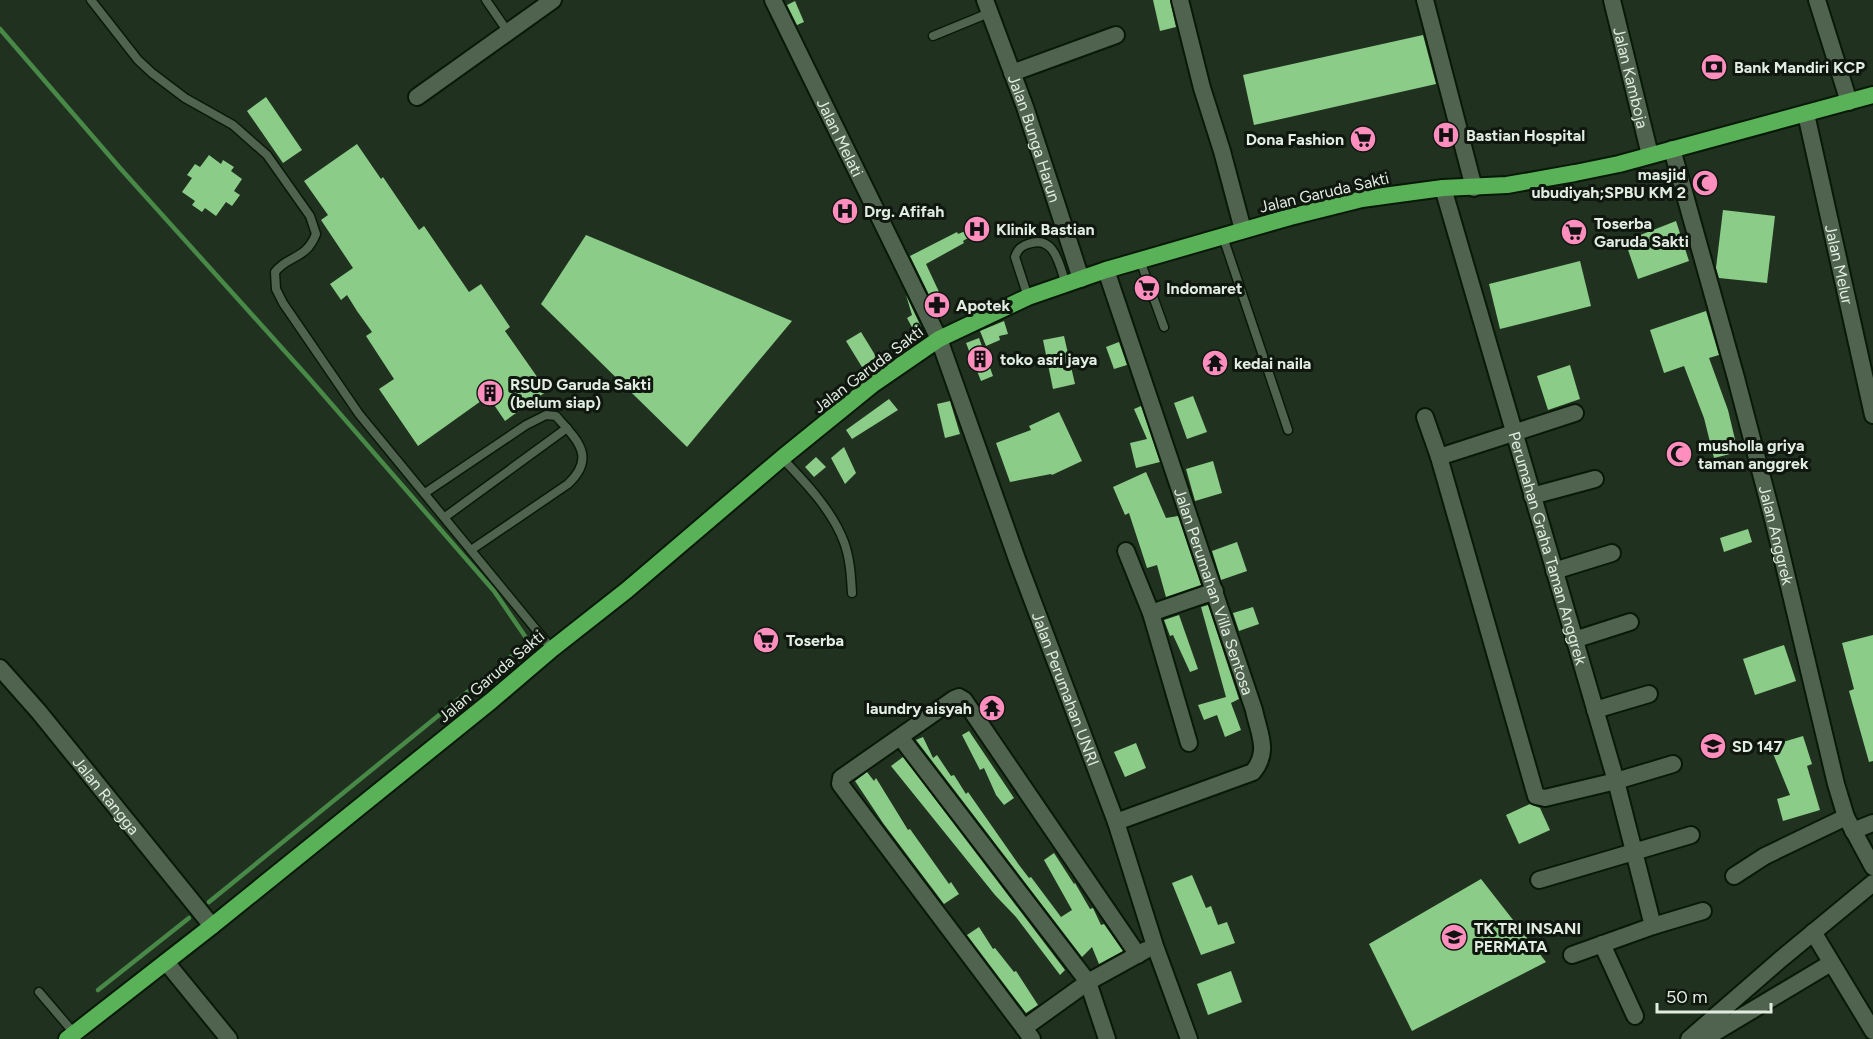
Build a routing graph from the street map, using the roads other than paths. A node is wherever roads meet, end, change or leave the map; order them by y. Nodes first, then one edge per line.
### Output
1 (91, 0) edge
2 (486, 0) edge
3 (553, 0) edge
4 (774, 0) edge
5 (1180, 0) edge
6 (1425, 0) edge
7 (1612, 0) edge
8 (1817, 0) edge
9 (987, 7) edge
10 (508, 32) junction
11 (1116, 35) dead end
12 (933, 36) dead end
13 (1012, 73) junction
14 (1873, 95) edge
15 (417, 97) dead end
16 (1849, 102) junction
17 (1806, 114) junction
18 (1672, 149) junction
19 (1650, 155) junction
20 (1443, 188) junction
21 (1474, 188) junction
22 (1243, 230) junction
23 (1223, 237) junction
24 (1140, 261) junction
25 (1106, 270) junction
26 (1074, 281) junction
27 (1028, 297) junction
28 (1164, 327) dead end
29 (939, 339) junction
30 (1575, 412) dead end
31 (1873, 416) edge
32 (1425, 417) dead end
33 (567, 428) junction
34 (1288, 430) dead end
35 (1514, 434) junction
36 (1439, 457) junction
37 (782, 458) junction
38 (1595, 479) dead end
39 (425, 493) junction
40 (1532, 496) junction
41 (445, 517) junction
42 (471, 549) junction
43 (1126, 551) dead end
44 (1612, 553) dead end
45 (1554, 571) junction
46 (1215, 591) junction
47 (852, 593) dead end
48 (1151, 613) junction
49 (1630, 622) dead end
50 (1574, 640) junction
51 (552, 649) junction
52 (0, 668) edge
53 (1649, 694) dead end
54 (1595, 710) junction
55 (901, 738) junction
56 (1189, 743) dead end
57 (1673, 764) dead end
58 (1616, 781) junction
59 (1116, 822) junction
60 (1873, 823) edge
61 (1849, 824) junction
62 (1691, 835) dead end
63 (1635, 851) junction
64 (1873, 867) edge
65 (1734, 876) dead end
66 (1539, 880) dead end
67 (1873, 884) edge
68 (1703, 912) dead end
69 (1651, 917) junction
70 (212, 926) junction
71 (1813, 932) junction
72 (1602, 944) junction
73 (1155, 946) junction
74 (1138, 955) junction
75 (1572, 955) dead end
76 (166, 962) junction
77 (1831, 963) junction
78 (1088, 982) junction
79 (39, 992) dead end
80 (1635, 1016) dead end
81 (1873, 1031) edge
82 (1028, 1034) edge
83 (70, 1036) edge
84 (1873, 1036) edge
85 (229, 1039) edge
86 (1107, 1039) edge
87 (1189, 1039) edge
88 (1689, 1039) edge
89 (1704, 1039) edge
90 (1869, 1039) edge

1 - 39 lane
2 - 10 lane
3 - 10 street
4 - 29 street, Jalan Melati
5 - 22 street
6 - 21 street
7 - 19 street, Jalan Kamboja
8 - 16 street
9 - 12 lane
9 - 13 street, Jalan Bunga Harun
10 - 15 street
11 - 13 street
13 - 26 street, Jalan Bunga Harun
14 - 16 highway, Jalan Garuda Sakti
16 - 17 highway, Jalan Garuda Sakti
17 - 18 highway, Jalan Garuda Sakti
17 - 31 street, Jalan Melur
18 - 19 highway, Jalan Garuda Sakti
18 - 61 street, Jalan Anggrek
19 - 21 highway, Jalan Garuda Sakti
20 - 21 highway, Jalan Garuda Sakti
20 - 22 highway, Jalan Garuda Sakti
20 - 35 street, Perumahan Graha Taman Anggrek
22 - 23 highway, Jalan Garuda Sakti
23 - 24 highway, Jalan Garuda Sakti
23 - 34 lane
24 - 25 highway, Jalan Garuda Sakti
24 - 28 lane
25 - 26 highway, Jalan Garuda Sakti
25 - 46 street, Jalan Perumahan Villa Sentosa
26 - 27 highway, Jalan Garuda Sakti
26 - 27 lane
27 - 29 highway, Jalan Garuda Sakti
29 - 37 highway, Jalan Garuda Sakti
29 - 59 street, Jalan Perumahan UNRI
30 - 35 street
32 - 36 street
33 - 39 lane
33 - 41 lane
33 - 42 lane
35 - 36 street
35 - 40 street, Perumahan Graha Taman Anggrek
36 - 58 street
37 - 47 lane
37 - 51 highway, Jalan Garuda Sakti
38 - 40 street
39 - 41 lane
40 - 45 street, Perumahan Graha Taman Anggrek
41 - 42 lane
42 - 51 lane
43 - 48 street
44 - 45 street
45 - 50 street, Perumahan Graha Taman Anggrek
46 - 48 street
46 - 59 street, Jalan Perumahan Villa Sentosa
48 - 56 street
49 - 50 street
50 - 54 street, Perumahan Graha Taman Anggrek
51 - 70 highway, Jalan Garuda Sakti
52 - 70 street, Jalan Rangga
53 - 54 street
54 - 58 street, Perumahan Graha Taman Anggrek
55 - 74 street
55 - 78 street
55 - 82 street
57 - 58 street
58 - 63 street, Perumahan Graha Taman Anggrek
59 - 73 street, Jalan Perumahan UNRI
60 - 61 street
61 - 64 street, Jalan Anggrek
61 - 65 street
62 - 63 street
63 - 66 street
63 - 69 street, Perumahan Graha Taman Anggrek
67 - 71 street
68 - 69 street
69 - 72 street
70 - 76 highway, Jalan Garuda Sakti
71 - 77 street
71 - 88 street
72 - 75 street
72 - 80 street
73 - 74 street
73 - 87 street, Jalan Perumahan UNRI
74 - 78 street
76 - 83 highway, Jalan Garuda Sakti
76 - 85 street
77 - 81 street
77 - 89 street
78 - 82 street
78 - 86 street
79 - 83 lane
84 - 90 street

